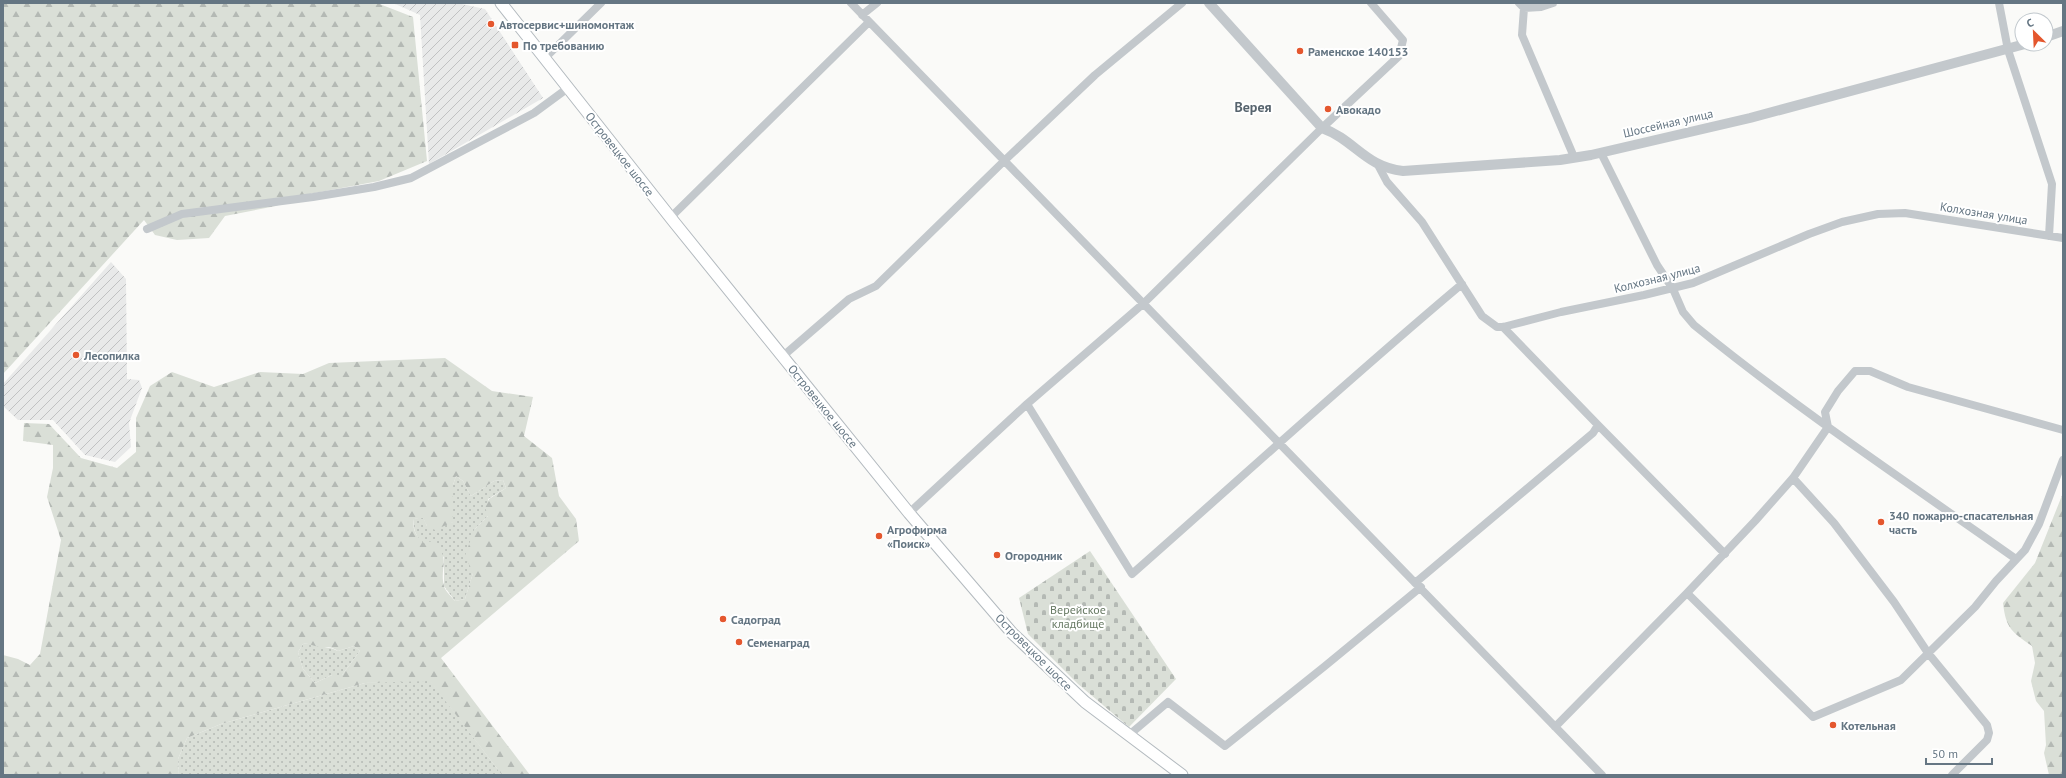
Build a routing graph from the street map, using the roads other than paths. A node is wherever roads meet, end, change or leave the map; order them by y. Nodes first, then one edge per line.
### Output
1 (501, 3) edge
2 (601, 3) edge
3 (851, 3) edge
4 (877, 3) edge
5 (1182, 3) edge
6 (1209, 3) edge
7 (1371, 3) edge
8 (1553, 3) edge
9 (1999, 3) edge
10 (1522, 5) edge
11 (862, 15) junction
12 (869, 22) junction
13 (2014, 48) edge
14 (2008, 50) junction
15 (544, 59) junction
16 (568, 88) junction
17 (1322, 128) junction
18 (1601, 153) junction
19 (1574, 157) junction
20 (1004, 161) junction
21 (1378, 165) junction
22 (670, 218) junction
23 (148, 228) dead end
24 (2050, 236) junction
25 (2063, 238) edge
26 (1462, 284) junction
27 (1673, 289) junction
28 (1144, 303) junction
29 (1503, 327) junction
30 (783, 356) junction
31 (1028, 404) junction
32 (1598, 425) junction
33 (1828, 427) junction
34 (2063, 430) edge
35 (1281, 443) junction
36 (2063, 460) edge
37 (1793, 478) junction
38 (909, 513) junction
39 (1725, 554) junction
40 (2016, 559) junction
41 (1418, 585) junction
42 (1687, 593) junction
43 (1928, 654) junction
44 (1555, 727) junction
45 (1129, 735) junction
46 (1182, 775) edge
47 (1602, 775) edge
48 (1952, 775) edge

1 - 15 main road, Островецкое шоссе
2 - 15 street
3 - 11 street
4 - 11 street
5 - 20 street
6 - 17 street
7 - 17 street
8 - 10 street
9 - 14 street
10 - 19 street
11 - 12 street
12 - 20 street
12 - 22 street
13 - 14 street, Шоссейная улица
14 - 18 street, Шоссейная улица
14 - 24 street
15 - 16 main road, Островецкое шоссе
16 - 22 main road, Островецкое шоссе
16 - 23 street
17 - 21 street, Шоссейная улица
17 - 28 street
18 - 19 street, Шоссейная улица
18 - 27 street
19 - 21 street, Шоссейная улица
20 - 28 street
20 - 30 street
21 - 26 street
22 - 30 main road, Островецкое шоссе
24 - 25 street, Колхозная улица
24 - 27 street, Колхозная улица
26 - 29 street
26 - 35 street
27 - 29 street, Колхозная улица
27 - 33 street
28 - 31 street
28 - 35 street
29 - 32 street
30 - 38 main road, Островецкое шоссе
31 - 35 street
31 - 38 street
32 - 39 street
32 - 41 street
33 - 34 street
33 - 37 street
33 - 40 street
35 - 41 street
36 - 40 street
37 - 39 street
37 - 43 street
38 - 45 main road, Островецкое шоссе
39 - 42 street
40 - 43 street
41 - 44 street
41 - 45 street
42 - 43 street
42 - 44 street
43 - 48 street
44 - 47 street
45 - 46 main road, Островецкое шоссе

